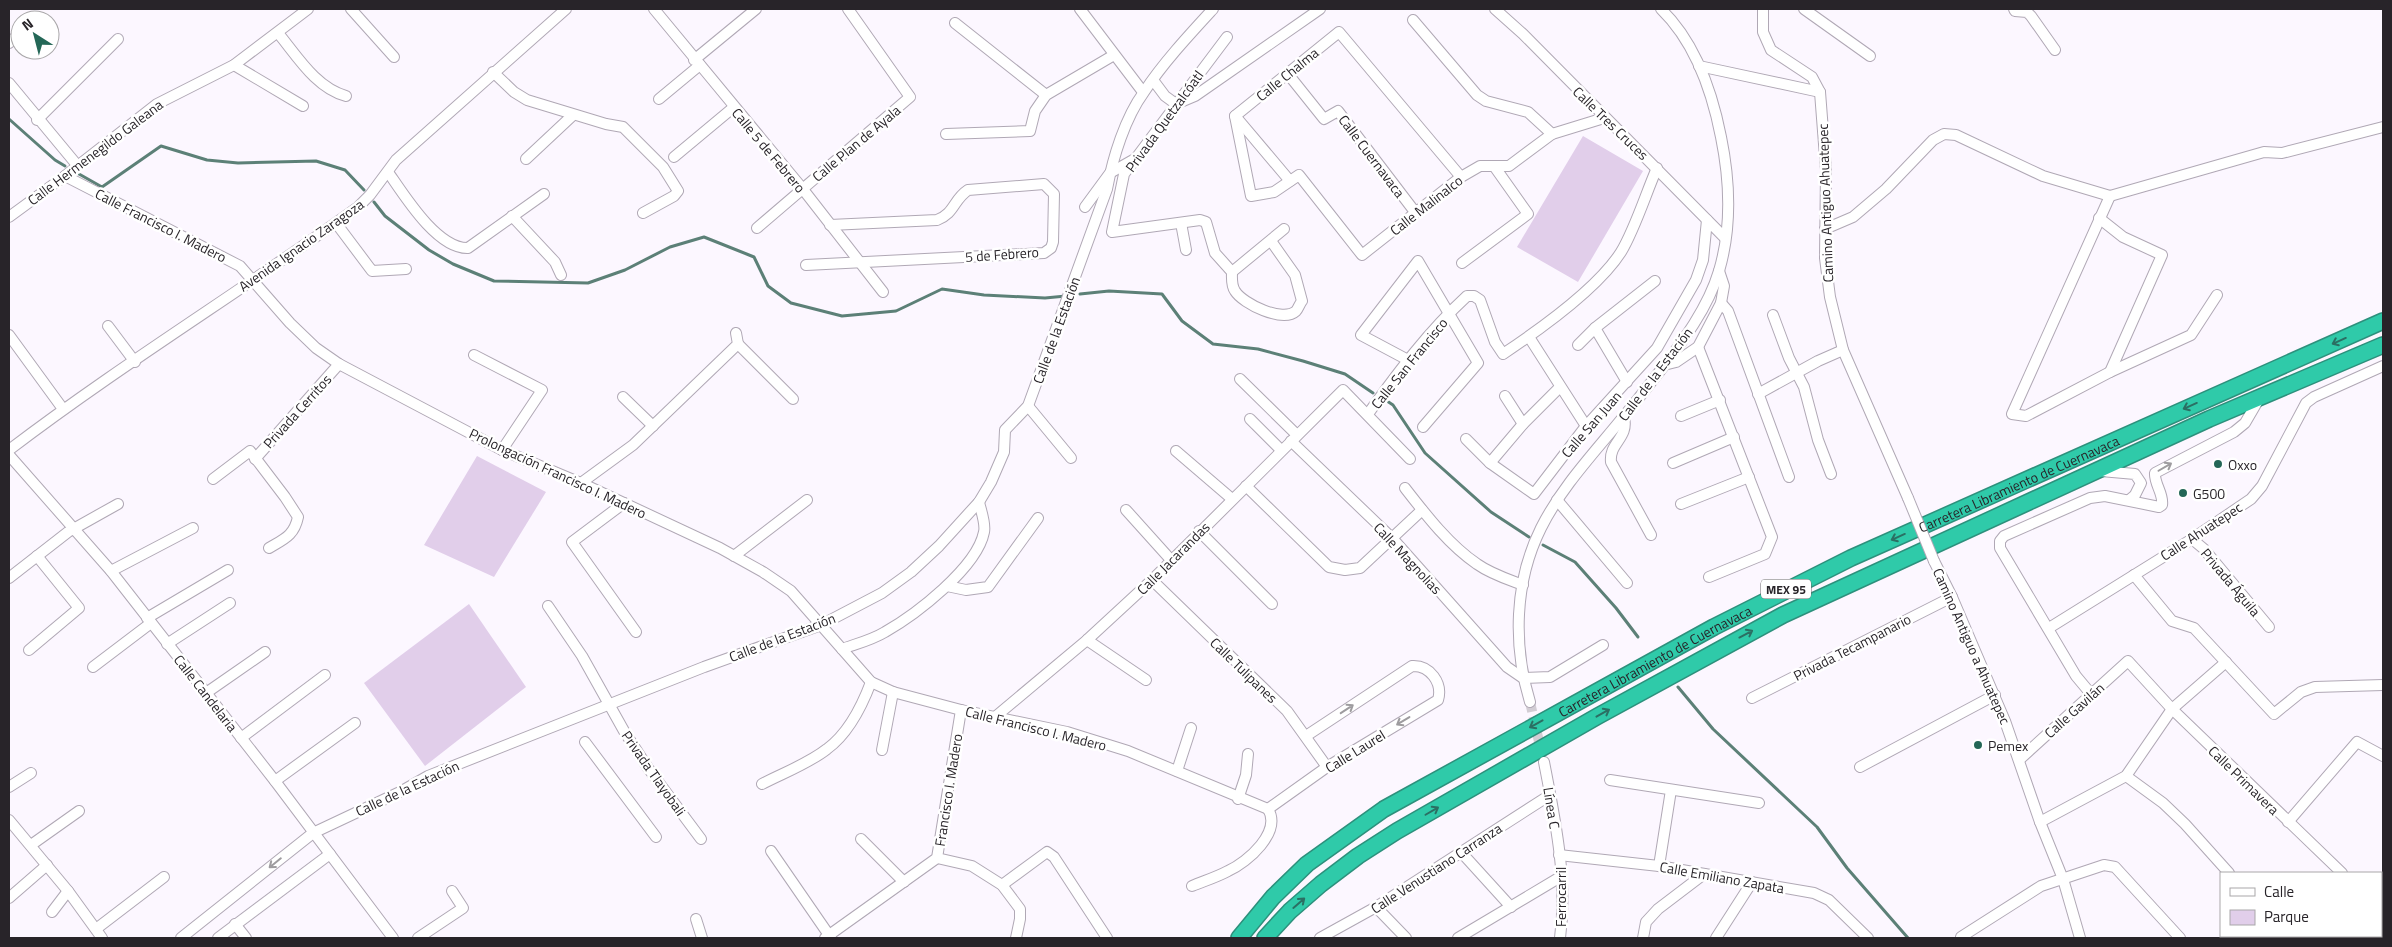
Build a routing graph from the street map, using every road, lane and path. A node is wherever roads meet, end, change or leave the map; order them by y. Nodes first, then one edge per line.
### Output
1 (308, 9) edge
2 (351, 9) edge
3 (566, 9) edge
4 (654, 9) edge
5 (756, 9) edge
6 (848, 9) edge
7 (1080, 9) edge
8 (1213, 9) edge
9 (1320, 9) edge
10 (1495, 9) edge
11 (1661, 9) edge
12 (1763, 9) edge
13 (1804, 9) edge
14 (2014, 9) edge
15 (1412, 20) dead end
16 (955, 23) dead end
17 (278, 33) junction
18 (1227, 37) dead end
19 (118, 39) dead end
20 (2055, 50) dead end
21 (1114, 55) junction
22 (1870, 56) dead end
23 (394, 57) dead end
24 (697, 62) junction
25 (234, 65) junction
26 (1699, 66) junction
27 (493, 72) junction
28 (1288, 74) junction
29 (1153, 80) junction
30 (9, 83) edge
31 (1143, 92) junction
32 (1820, 92) junction
33 (1046, 95) junction
34 (346, 96) dead end
35 (659, 99) dead end
36 (1176, 104) junction
37 (303, 106) dead end
38 (734, 107) junction
39 (573, 115) junction
40 (1235, 116) junction
41 (1604, 118) junction
42 (37, 120) junction
43 (2383, 127) edge
44 (946, 134) dead end
45 (1552, 134) junction
46 (674, 157) dead end
47 (526, 159) dead end
48 (1135, 159) junction
49 (77, 166) junction
50 (1494, 166) junction
51 (1657, 168) junction
52 (388, 172) junction
53 (1110, 173) junction
54 (65, 176) junction
55 (1461, 177) junction
56 (1290, 181) junction
57 (802, 188) junction
58 (544, 194) dead end
59 (2110, 196) junction
60 (1085, 207) dead end
61 (1415, 212) junction
62 (643, 213) dead end
63 (512, 216) junction
64 (9, 217) edge
65 (2100, 218) junction
66 (1708, 220) junction
67 (336, 223) junction
68 (1182, 223) junction
69 (830, 225) junction
70 (757, 228) dead end
71 (1825, 228) junction
72 (1284, 229) dead end
73 (1725, 238) junction
74 (1271, 241) junction
75 (1186, 250) dead end
76 (858, 261) junction
77 (1462, 263) dead end
78 (806, 265) dead end
79 (406, 269) dead end
80 (1719, 271) junction
81 (1232, 272) junction
82 (561, 275) dead end
83 (252, 280) junction
84 (1655, 281) dead end
85 (883, 292) dead end
86 (2217, 295) dead end
87 (1722, 303) junction
88 (1448, 313) junction
89 (1773, 315) dead end
90 (2383, 321) edge
91 (108, 326) dead end
92 (1595, 328) junction
93 (736, 333) dead end
94 (9, 335) edge
95 (1529, 337) junction
96 (738, 344) junction
97 (1578, 345) dead end
98 (2383, 345) edge
99 (1698, 347) junction
100 (1843, 350) junction
101 (474, 355) dead end
102 (1408, 360) junction
103 (135, 362) junction
104 (339, 364) junction
105 (1664, 366) junction
106 (2383, 366) edge
107 (2110, 372) junction
108 (1798, 374) junction
109 (1240, 378) dead end
110 (1627, 382) junction
111 (1560, 388) junction
112 (1758, 394) junction
113 (1505, 396) dead end
114 (623, 398) dead end
115 (793, 398) dead end
116 (2259, 399) junction
117 (1720, 400) junction
118 (1028, 406) junction
119 (63, 409) junction
120 (1368, 414) junction
121 (1681, 416) dead end
122 (1624, 417) junction
123 (1250, 419) dead end
124 (1523, 424) junction
125 (653, 426) junction
126 (1586, 426) junction
127 (1424, 427) dead end
128 (1734, 437) junction
129 (1294, 438) junction
130 (1466, 439) dead end
131 (9, 450) edge
132 (502, 450) junction
133 (1281, 450) junction
134 (1176, 451) dead end
135 (9, 456) edge
136 (255, 458) junction
137 (1071, 458) dead end
138 (1410, 459) dead end
139 (1673, 463) dead end
140 (1490, 464) junction
141 (2096, 471) junction
142 (1831, 474) dead end
143 (1749, 476) junction
144 (1789, 477) dead end
145 (213, 479) dead end
146 (581, 483) junction
147 (1246, 486) junction
148 (1405, 488) dead end
149 (1908, 498) joint
150 (1232, 499) junction
151 (807, 500) dead end
152 (1557, 500) junction
153 (2129, 500) junction
154 (979, 502) junction
155 (624, 503) junction
156 (118, 504) dead end
157 (1681, 504) dead end
158 (1126, 510) dead end
159 (1422, 510) junction
160 (1038, 518) dead end
161 (192, 528) dead end
162 (74, 529) junction
163 (1199, 531) junction
164 (1651, 535) dead end
165 (1393, 539) junction
166 (2192, 539) junction
167 (269, 548) dead end
168 (37, 556) junction
169 (734, 556) junction
170 (1171, 560) junction
171 (228, 570) dead end
172 (111, 571) junction
173 (2134, 575) junction
174 (1709, 577) dead end
175 (9, 578) edge
176 (1152, 580) junction
177 (1627, 582) dead end
178 (1523, 585) junction
179 (947, 586) junction
180 (1952, 596) junction
181 (230, 603) dead end
182 (1272, 604) dead end
183 (548, 606) dead end
184 (149, 621) junction
185 (821, 624) junction
186 (2269, 627) dead end
187 (2049, 628) junction
188 (636, 632) dead end
189 (1087, 640) junction
190 (167, 644) junction
191 (1603, 645) dead end
192 (842, 649) junction
193 (29, 650) dead end
194 (264, 652) dead end
195 (2128, 661) joint
196 (2226, 662) junction
197 (94, 667) dead end
198 (325, 675) dead end
199 (1523, 678) junction
200 (1146, 680) dead end
201 (871, 682) junction
202 (2383, 684) edge
203 (206, 692) junction
204 (893, 692) junction
205 (2091, 694) junction
206 (1995, 695) junction
207 (1752, 698) dead end
208 (1530, 702) tunnel mouth
209 (610, 705) junction
210 (2172, 709) junction
211 (961, 710) junction
212 (995, 717) junction
213 (355, 723) dead end
214 (1190, 728) dead end
215 (1306, 736) junction
216 (241, 738) junction
217 (585, 742) dead end
218 (882, 750) dead end
219 (1248, 754) dead end
220 (2383, 756) edge
221 (2020, 759) junction
222 (1544, 762) tunnel mouth
223 (1327, 767) junction
224 (1860, 767) dead end
225 (1177, 771) junction
226 (30, 773) dead end
227 (2126, 776) junction
228 (1610, 780) dead end
229 (275, 781) junction
230 (762, 784) dead end
231 (9, 787) edge
232 (1671, 790) junction
233 (1550, 795) junction
234 (1238, 799) junction
235 (1760, 803) dead end
236 (1268, 810) junction
237 (79, 811) dead end
238 (9, 820) edge
239 (2040, 822) junction
240 (2288, 822) junction
241 (313, 832) junction
242 (656, 837) dead end
243 (702, 839) dead end
244 (861, 839) dead end
245 (31, 845) junction
246 (771, 851) dead end
247 (1461, 852) junction
248 (330, 854) junction
249 (1559, 855) junction
250 (937, 858) junction
251 (47, 865) junction
252 (1659, 866) junction
253 (2228, 872) edge
254 (2341, 872) edge
255 (1704, 874) junction
256 (1562, 876) junction
257 (164, 877) dead end
258 (2063, 879) junction
259 (904, 882) junction
260 (1752, 882) junction
261 (1002, 885) junction
262 (1192, 886) dead end
263 (452, 891) dead end
264 (68, 892) junction
265 (9, 898) edge
266 (1376, 907) junction
267 (1512, 907) junction
268 (52, 912) dead end
269 (696, 919) dead end
270 (235, 924) junction
271 (98, 935) edge
272 (828, 937) edge
273 (1961, 937) dead end
274 (181, 938) edge
275 (218, 938) edge
276 (246, 938) edge
277 (393, 938) edge
278 (418, 938) edge
279 (702, 938) edge
280 (1016, 938) edge
281 (1107, 938) edge
282 (1239, 938) edge
283 (1265, 938) edge
284 (1320, 938) edge
285 (1406, 938) edge
286 (1458, 938) edge
287 (1560, 938) edge
288 (1643, 938) edge
289 (1716, 938) edge
290 (1868, 938) edge
291 (2080, 938) edge
292 (2180, 938) edge

1 - 17 street, Calle Hermenegildo Galeana
2 - 23 street
3 - 27 street, Avenida Ignacio Zaragoza
4 - 24 street, Calle 5 de Febrero
5 - 24 street
6 - 57 street, Calle Plan de Ayala
7 - 21 street
8 - 29 street, Calle de la Estación
9 - 36 street
10 - 41 street, Calle Tres Cruces
11 - 26 street, Calle de la Estación
12 - 32 street
13 - 22 street
14 - 20 street
15 - 45 street
16 - 33 street
17 - 25 street, Calle Hermenegildo Galeana
17 - 34 street
18 - 36 street, Privada Quetzalcóatl
19 - 42 street
21 - 31 street
21 - 33 street
24 - 35 street
24 - 38 street, Calle 5 de Febrero
25 - 37 street
25 - 49 street, Calle Hermenegildo Galeana
26 - 32 street
26 - 73 street, Calle de la Estación
27 - 39 street
27 - 52 street, Avenida Ignacio Zaragoza
28 - 40 street, Calle Chalma
28 - 55 street, Calle Chalma
28 - 61 street, Calle Cuernavaca
29 - 31 street, Calle de la Estación
29 - 36 street
30 - 42 street
31 - 53 street, Calle de la Estación
32 - 71 street, Camino Antiguo Ahuatepec
33 - 44 street
36 - 48 street, Privada Quetzalcóatl
38 - 46 street
38 - 57 street, Calle 5 de Febrero
39 - 47 street
39 - 62 street
40 - 56 street
40 - 56 street
41 - 45 street, Calle Malinalco
41 - 51 street, Calle Tres Cruces
42 - 49 street
43 - 59 street
45 - 50 street, Calle Malinalco
48 - 53 street
48 - 68 street, Privada Quetzalcóatl
49 - 54 street, Calle Hermenegildo Galeana
50 - 55 street, Calle Malinalco
50 - 77 street
51 - 66 street, Calle Tres Cruces
51 - 95 street
52 - 63 street
52 - 67 street, Avenida Ignacio Zaragoza
53 - 60 street
53 - 118 street, Calle de la Estación
54 - 64 street, Calle Hermenegildo Galeana
54 - 83 street, Calle Francisco I. Madero
55 - 61 street, Calle Malinalco
56 - 61 street, Calle Malinalco
57 - 69 street, Calle 5 de Febrero
57 - 70 street, Calle Plan de Ayala
58 - 63 street
59 - 65 street
59 - 71 street
63 - 82 street
65 - 107 street
65 - 107 street
66 - 73 street, Calle Tres Cruces
66 - 110 street, Calle San Juan
67 - 79 street
67 - 83 street, Avenida Ignacio Zaragoza
68 - 75 street
68 - 81 street, Privada Quetzalcóatl
69 - 76 street, Calle 5 de Febrero
69 - 76 street, 5 de Febrero
71 - 100 street, Camino Antiguo Ahuatepec
72 - 74 street
73 - 80 street, Calle de la Estación
74 - 81 street
74 - 81 street
76 - 78 street, 5 de Febrero
76 - 85 street, Calle 5 de Febrero
80 - 87 street
80 - 105 street, Calle de la Estación
83 - 103 street, Avenida Ignacio Zaragoza
83 - 104 street, Prolongación Francisco I. Madero
84 - 92 street
86 - 107 street
87 - 99 street
87 - 112 street
88 - 95 street, Calle San Francisco
88 - 102 street, Calle San Francisco
88 - 102 street
88 - 127 street
89 - 108 street
90 -> 282 highway, Carretera Libramiento de Cuernavaca / MEX 95
91 - 103 street
92 - 97 street
92 - 110 street
93 - 96 street
94 - 119 street
95 - 111 street
96 - 115 street
96 - 125 street
98 - 116 highway, Carretera Libramiento de Cuernavaca / MEX 95
99 - 105 street
99 - 117 street
100 - 108 street
100 - 149 street, Camino Antiguo Ahuatepec
101 - 132 street
102 - 120 street, Calle San Francisco
103 - 119 street, Avenida Ignacio Zaragoza
104 - 132 street, Prolongación Francisco I. Madero
104 - 136 street, Privada Cerritos
105 - 122 street, Calle de la Estación
106 - 166 street, Calle Ahuatepec
108 - 112 street
108 - 142 street
109 - 129 street, Calle Magnolias
110 - 126 street, Calle San Juan
111 - 124 street
111 - 126 street
112 - 144 street
113 - 124 street
114 - 125 street
116 - 141 highway, Carretera Libramiento de Cuernavaca / MEX 95
153 -> 116 street
117 - 121 street
117 - 128 street
118 - 137 street
118 - 154 street, Calle de la Estación
119 - 131 street, Avenida Ignacio Zaragoza
120 - 129 street, Calle Jacarandas
120 - 138 street
122 - 152 street, Calle de la Estación
122 - 164 street
123 - 133 street
124 - 140 street
125 - 146 street
126 - 140 street, Calle San Juan
128 - 139 street
128 - 143 street
129 - 133 street, Calle Jacarandas
129 - 165 street, Calle Magnolias
130 - 140 street
132 - 146 street, Prolongación Francisco I. Madero
133 - 147 street, Calle Jacarandas
134 - 150 street
135 - 162 street, Calle Candelaria
136 - 145 street, Privada Cerritos
136 - 167 street, Privada Cerritos
141 - 153 street
283 -> 141 highway, Carretera Libramiento de Cuernavaca / MEX 95
143 - 157 street
143 - 174 street
146 - 155 street, Prolongación Francisco I. Madero
147 - 150 street, Calle Jacarandas
147 - 165 street
148 - 159 street
149 - 180 street, Camino Antiguo a Ahuatepec, bridge
150 - 163 street, Calle Jacarandas
151 - 169 street
152 - 177 street
152 - 178 street, Calle de la Estación
153 - 187 street
154 - 179 street
154 - 185 street, Calle de la Estación
155 - 169 street, Prolongación Francisco I. Madero
155 - 188 street
156 - 162 street
158 - 170 street
159 - 165 street
159 - 178 street
160 - 179 street
161 - 172 street
162 - 168 street
162 - 172 street, Calle Candelaria
163 - 170 street, Calle Jacarandas
163 - 182 street
165 - 199 street, Calle Magnolias
166 - 173 street, Calle Ahuatepec
166 - 186 street, Privada Águila
168 - 175 street
168 - 193 street
169 - 185 street, Prolongación Francisco I. Madero
170 - 176 street, Calle Jacarandas
171 - 184 street
172 - 184 street, Calle Candelaria
173 - 187 street, Calle Ahuatepec
173 - 196 street
176 - 189 street, Calle Jacarandas
176 - 215 street, Calle Tulipanes
178 - 199 street, Calle de la Estación
179 - 192 street
180 - 206 street, Camino Antiguo a Ahuatepec
180 - 207 street, Privada Tecampanario
181 - 190 street
183 - 209 street, Privada Tlayobali
184 - 190 street, Calle Candelaria
184 - 197 street
185 - 192 street, Calle Francisco I. Madero
185 - 209 street, Calle de la Estación
187 - 205 street
189 - 200 street
189 - 212 street, Calle Jacarandas
190 - 203 street, Calle Candelaria
191 - 199 street
192 - 201 street, Calle Francisco I. Madero
194 - 203 street
195 - 205 street, Calle Gavilán
195 - 210 street, Calle Primavera
196 - 202 street
196 - 210 street
198 - 216 street
199 - 208 street, Calle de la Estación
201 - 204 street, Calle Francisco I. Madero
201 - 230 street
203 - 216 street, Calle Candelaria
204 - 211 street, Calle Francisco I. Madero
204 - 218 street
205 - 221 street, Calle Gavilán
206 - 221 street, Camino Antiguo a Ahuatepec
206 - 224 street
209 - 241 street, Calle de la Estación
209 - 243 street, Privada Tlayobali
210 - 227 street
210 - 240 street, Calle Primavera
211 - 212 street, Calle Francisco I. Madero
211 - 250 street, Francisco I. Madero
212 - 225 street, Calle Francisco I. Madero
213 - 229 street
214 - 225 street
215 - 223 street, Calle Tulipanes
215 -> 223 street, Calle Laurel
216 - 229 street, Calle Candelaria
217 - 242 street
219 - 234 street
220 - 240 street, Calle Primavera
221 - 239 street, Camino Antiguo a Ahuatepec
222 - 233 street, Línea C
223 - 236 street, Calle Laurel
225 - 234 street, Calle Francisco I. Madero
226 - 231 street
227 - 239 street
227 - 253 street
228 - 232 street
229 - 241 street, Calle Candelaria
232 - 235 street
232 - 252 street
233 - 247 street, Calle Venustiano Carranza
233 - 249 street, Línea C
234 - 236 street, Calle Francisco I. Madero
236 - 262 street
237 - 245 street
238 - 245 street
239 - 258 street, Camino Antiguo a Ahuatepec
240 - 254 street
241 - 248 street, Calle Candelaria
241 -> 274 street, Calle de la Estación
244 - 259 street
245 - 251 street
246 - 272 street
247 - 266 street, Calle Venustiano Carranza
247 - 267 street
248 - 270 street
248 - 277 street, Calle Candelaria
249 - 252 street, Calle Emiliano Zapata
249 - 256 street, Ferrocarril
250 - 259 street, Francisco I. Madero
250 - 261 street
251 - 264 street
251 - 265 street
252 - 255 street, Calle Emiliano Zapata
255 - 260 street, Calle Emiliano Zapata
255 - 288 street
256 - 267 street
256 - 287 street, Ferrocarril
257 - 271 street
258 - 273 street
258 - 291 street, Camino Antiguo a Ahuatepec
258 - 292 street
259 - 272 street, Francisco I. Madero
260 - 289 street
260 - 290 street, Calle Emiliano Zapata
261 - 280 street
261 - 281 street
263 - 278 street
264 - 268 street
264 - 271 street
266 - 284 street, Calle Venustiano Carranza
266 - 285 street
267 - 286 street
269 - 279 street
270 - 275 street
270 - 276 street

